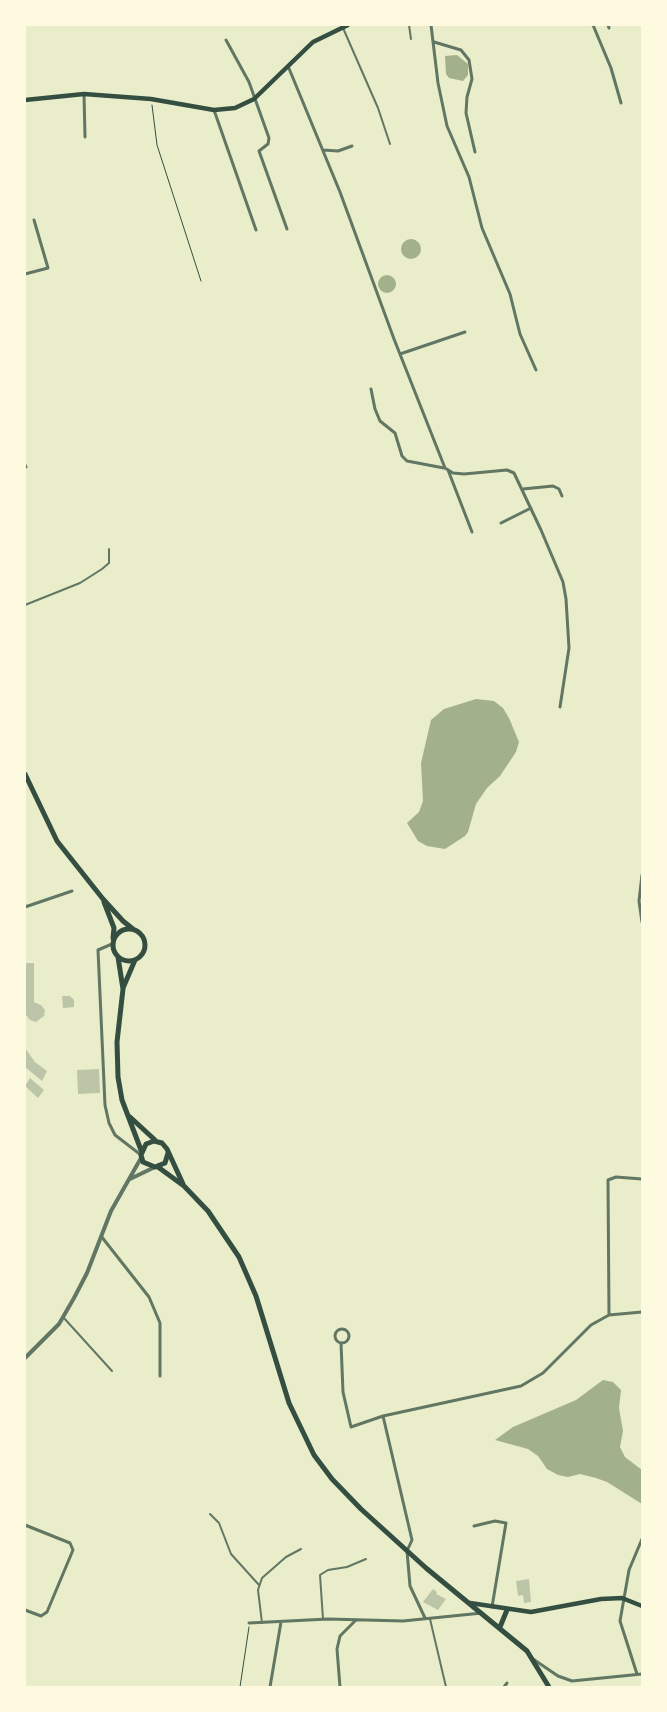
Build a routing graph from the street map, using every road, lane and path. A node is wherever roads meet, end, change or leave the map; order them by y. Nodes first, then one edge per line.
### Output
1 (348, 25) edge
2 (409, 25) edge
3 (431, 25) edge
4 (593, 25) edge
5 (342, 27) junction
6 (411, 39) dead end
7 (226, 40) dead end
8 (434, 42) junction
9 (287, 66) junction
10 (84, 94) junction
11 (151, 99) junction
12 (25, 100) edge
13 (254, 100) junction
14 (621, 103) dead end
15 (214, 110) junction
16 (85, 137) dead end
17 (390, 144) dead end
18 (352, 146) dead end
19 (322, 150) junction
20 (475, 152) dead end
21 (34, 220) dead end
22 (287, 229) dead end
23 (256, 230) dead end
24 (25, 274) edge
25 (201, 281) dead end
26 (464, 332) dead end
27 (400, 354) junction
28 (536, 370) dead end
29 (371, 389) dead end
30 (446, 469) junction
31 (522, 489) junction
32 (562, 496) dead end
33 (531, 508) junction
34 (501, 523) dead end
35 (472, 532) dead end
36 (109, 549) dead end
37 (25, 605) edge
38 (560, 707) dead end
39 (25, 774) edge
40 (642, 875) edge
41 (72, 891) dead end
42 (103, 899) junction
43 (25, 906) edge
44 (642, 922) edge
45 (133, 929) junction
46 (113, 942) junction
47 (118, 957) junction
48 (135, 960) junction
49 (123, 989) junction
50 (129, 1115) junction
51 (158, 1141) junction
52 (168, 1153) junction
53 (141, 1154) junction
54 (156, 1167) junction
55 (130, 1179) junction
56 (642, 1179) edge
57 (184, 1186) junction
58 (100, 1236) junction
59 (642, 1312) edge
60 (609, 1315) junction
61 (63, 1317) junction
62 (341, 1343) junction
63 (25, 1358) edge
64 (112, 1371) dead end
65 (160, 1376) dead end
66 (383, 1416) junction
67 (210, 1514) dead end
68 (25, 1525) edge
69 (474, 1526) dead end
70 (642, 1539) edge
71 (301, 1549) dead end
72 (407, 1551) junction
73 (366, 1558) dead end
74 (259, 1585) junction
75 (622, 1598) junction
76 (470, 1603) junction
77 (642, 1606) edge
78 (492, 1607) junction
79 (25, 1610) edge
80 (507, 1610) junction
81 (482, 1613) junction
82 (425, 1618) junction
83 (430, 1618) junction
84 (323, 1619) junction
85 (357, 1619) junction
86 (281, 1622) junction
87 (249, 1623) joint
88 (262, 1623) junction
89 (500, 1627) junction
90 (533, 1658) junction
91 (637, 1674) junction
92 (642, 1674) edge
93 (240, 1687) edge
94 (270, 1687) edge
95 (340, 1687) edge
96 (446, 1687) edge
97 (550, 1687) edge

1 - 5 main road
2 - 6 lane
3 - 8 street
4 - 14 street
5 - 9 main road
5 - 17 lane
7 - 13 street
8 - 20 street
8 - 28 street
9 - 13 main road
9 - 19 street
10 - 11 main road
10 - 12 main road
10 - 16 street
11 - 15 main road
11 - 25 path
13 - 15 main road
13 - 22 street
15 - 23 street
18 - 19 street
19 - 27 street
21 - 24 street
26 - 27 street
27 - 30 street
29 - 30 street
30 - 31 street
30 - 35 street
31 - 32 street
31 - 33 street
33 - 34 street
33 - 38 street
36 - 37 lane
39 - 42 main road
40 - 44 street
41 - 43 street
42 - 45 main road
42 - 46 main road
45 - 46 main road
45 - 48 main road
46 - 47 main road
46 - 53 street
47 - 48 main road
47 - 49 main road
48 - 49 main road
49 - 50 main road
50 - 51 main road
50 - 53 main road
51 - 52 main road
51 - 53 main road
52 - 54 main road
52 - 57 main road
53 - 54 main road
53 - 55 street
54 - 55 street
54 - 57 main road
55 - 58 street
56 - 60 street
57 - 72 main road
58 - 61 street
58 - 65 street
59 - 60 street
60 - 66 street
61 - 63 street
61 - 64 lane
62 - 62 street
62 - 66 street
66 - 72 street
67 - 74 lane
68 - 79 street
69 - 78 street
70 - 75 street
71 - 74 lane
72 - 76 main road
72 - 82 street
73 - 84 lane
74 - 88 lane
75 - 77 main road
75 - 80 main road
75 - 91 street
76 - 78 main road
76 - 81 main road
78 - 80 main road
80 - 89 main road
81 - 83 street
81 - 89 main road
82 - 83 street
82 - 85 street
83 - 96 lane
84 - 85 street
84 - 86 street
85 - 95 street
86 - 88 street
86 - 94 street
87 - 88 street
87 - 93 path
89 - 90 main road
90 - 91 street
90 - 97 main road
91 - 92 street

